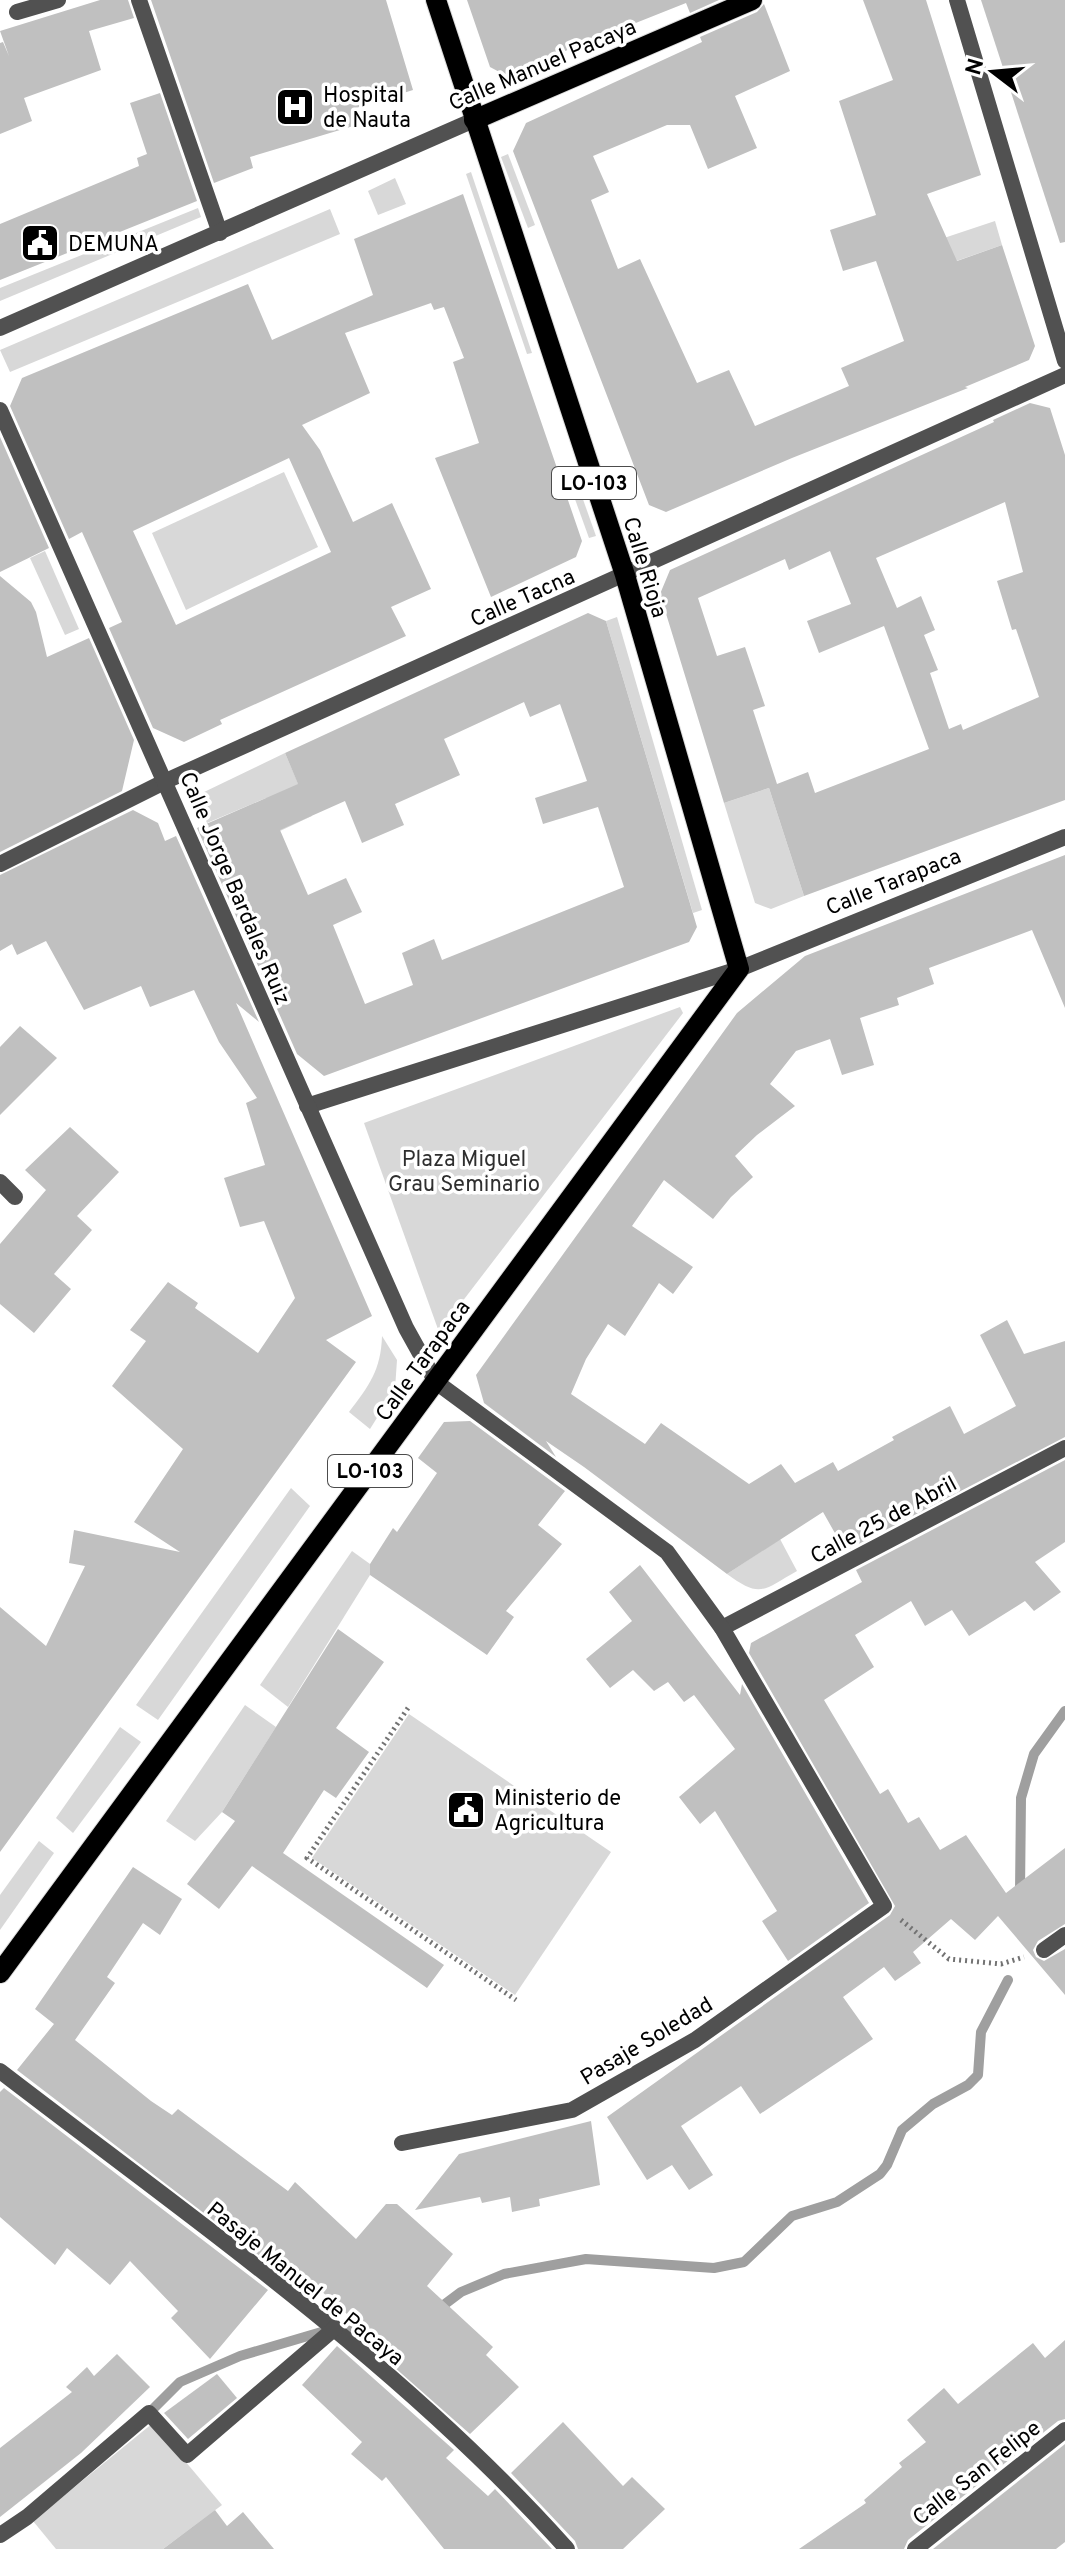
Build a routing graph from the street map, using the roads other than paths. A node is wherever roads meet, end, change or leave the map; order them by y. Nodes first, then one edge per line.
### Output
1 (58, 0) edge
2 (139, 0) edge
3 (436, 0) edge
4 (752, 0) edge
5 (957, 0) edge
6 (17, 12) dead end
7 (474, 120) junction
8 (220, 233) junction
9 (0, 328) edge
10 (1065, 361) edge
11 (1065, 375) edge
12 (0, 410) edge
13 (625, 575) junction
14 (166, 781) junction
15 (1065, 837) edge
16 (0, 864) edge
17 (739, 969) junction
18 (307, 1106) junction
19 (0, 1182) edge
20 (15, 1197) dead end
21 (436, 1382) junction
22 (1065, 1448) edge
23 (722, 1628) junction
24 (1065, 1935) edge
25 (1044, 1950) road end
26 (0, 1973) edge
27 (0, 2071) edge
28 (402, 2143) dead end
29 (335, 2328) junction
30 (1065, 2430) edge
31 (0, 2535) edge
32 (567, 2549) edge
33 (915, 2549) edge

1 - 6 street
2 - 8 street
3 - 7 main road, Calle Rioja / LO-103
4 - 7 main road, Calle Manuel Pacaya
5 - 10 street
7 - 8 street, Calle Manuel Pacaya
7 - 13 main road, Calle Rioja / LO-103
8 - 9 street, Calle Manuel Pacaya
11 - 13 street, Calle Tacna
12 - 14 street, Calle Jorge Bardales Ruiz
13 - 14 street, Calle Tacna
13 - 17 main road, Calle Rioja / LO-103
14 - 16 street, Calle Tacna
14 - 18 street, Calle Jorge Bardales Ruiz
15 - 17 street, Calle Tarapaca
17 - 18 street, Calle Tarapaca
17 - 21 main road, Calle Tarapaca / LO-103
18 - 21 street, Calle Jorge Bardales Ruiz
19 - 20 street
21 - 23 street
21 - 26 main road, Calle Tarapaca / LO-103
22 - 23 street, Calle 25 de Abril
23 - 28 street, Pasaje Soledad
24 - 25 street
27 - 29 street, Pasaje Manuel de Pacaya
29 - 31 street
29 - 32 street, Pasaje Manuel de Pacaya
30 - 33 street, Calle San Felipe

